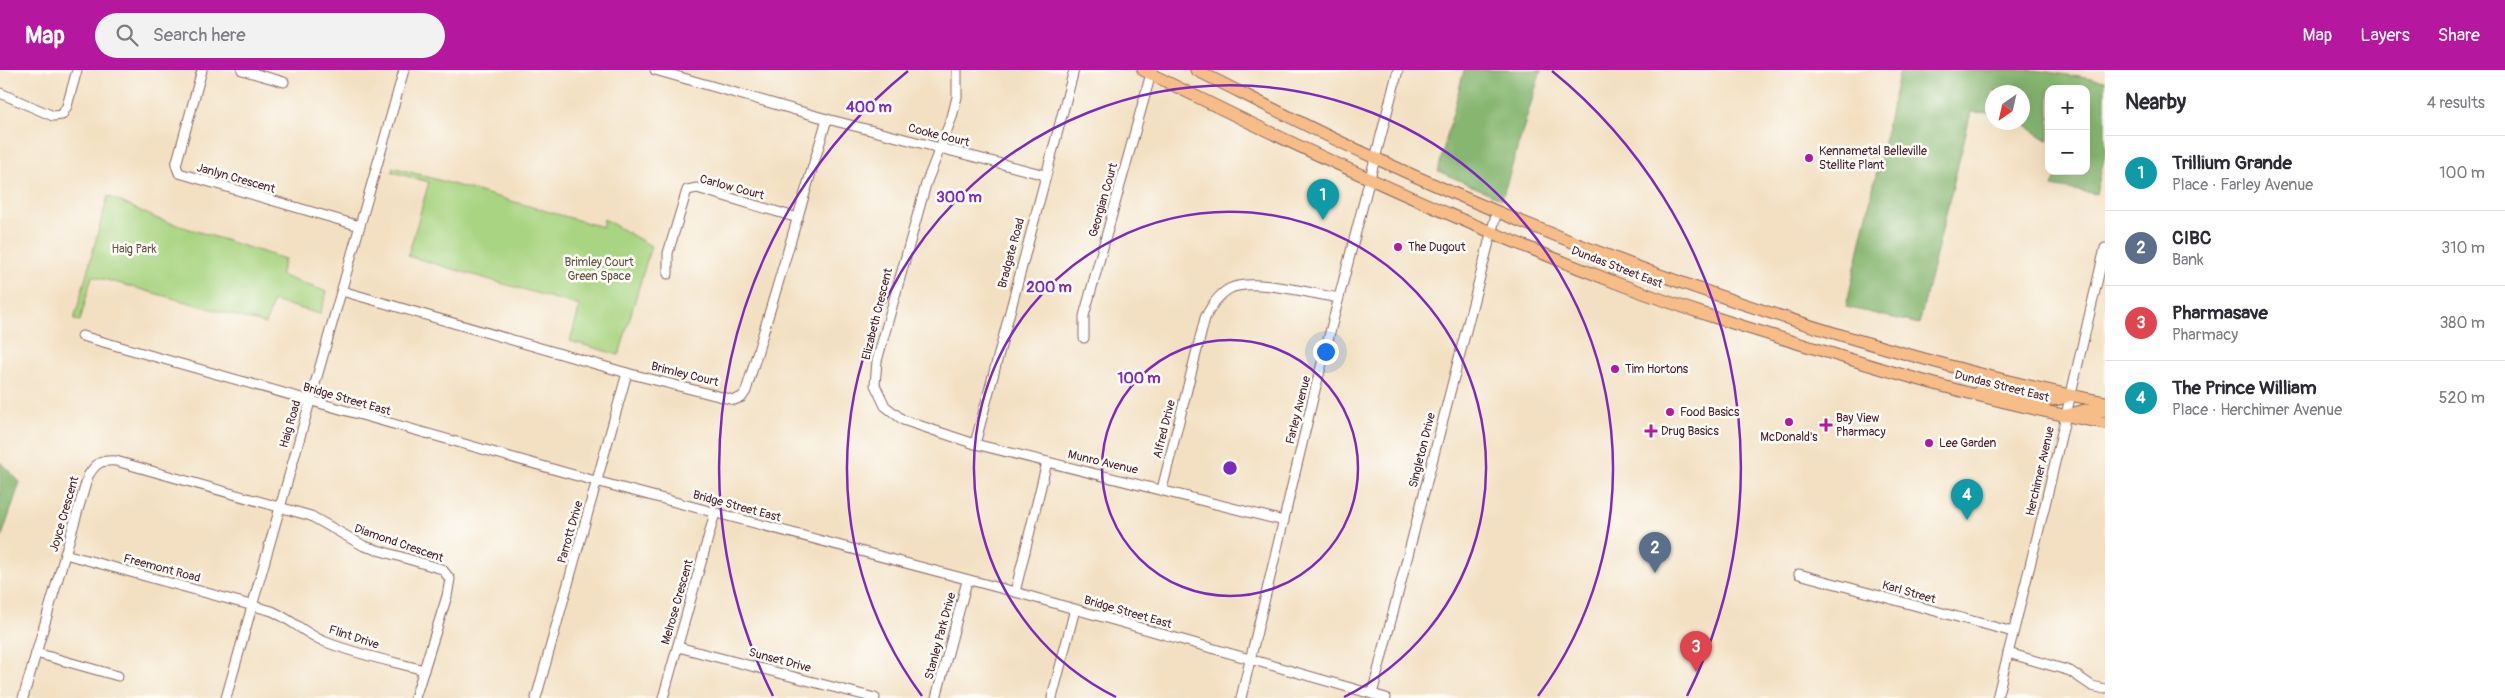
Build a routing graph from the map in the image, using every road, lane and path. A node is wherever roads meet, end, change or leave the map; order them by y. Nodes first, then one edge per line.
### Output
1 (77, 70) edge
2 (202, 70) edge
3 (242, 70) edge
4 (404, 70) edge
5 (655, 70) edge
6 (957, 70) edge
7 (1074, 70) edge
8 (1196, 70) edge
9 (1398, 70) edge
10 (1149, 71) edge
11 (284, 82) dead end
12 (0, 94) edge
13 (827, 119) junction
14 (1324, 133) junction
15 (940, 149) junction
16 (1315, 152) junction
17 (1376, 158) junction
18 (1045, 175) junction
19 (1370, 178) junction
20 (1496, 211) junction
21 (798, 218) junction
22 (360, 226) junction
23 (1491, 232) junction
24 (2105, 248) edge
25 (668, 274) dead end
26 (342, 291) junction
27 (1339, 298) junction
28 (82, 336) dead end
29 (1084, 338) dead end
30 (627, 373) junction
31 (1968, 392) junction
32 (2070, 395) junction
33 (310, 402) junction
34 (2105, 402) edge
35 (2105, 412) edge
36 (2066, 416) junction
37 (2105, 423) edge
38 (974, 444) junction
39 (1047, 462) junction
40 (598, 481) junction
41 (1162, 489) junction
42 (280, 506) junction
43 (715, 513) junction
44 (1284, 521) junction
45 (65, 554) junction
46 (1798, 574) dead end
47 (967, 581) junction
48 (1015, 592) junction
49 (253, 606) junction
50 (1075, 610) junction
51 (2013, 632) junction
52 (678, 647) junction
53 (2008, 652) junction
54 (36, 653) junction
55 (1251, 659) junction
56 (424, 670) junction
57 (118, 676) dead end
58 (2105, 690) edge
59 (1372, 694) junction
60 (23, 698) edge
61 (226, 698) edge
62 (415, 698) edge
63 (536, 698) edge
64 (663, 698) edge
65 (875, 698) edge
66 (936, 698) edge
67 (1052, 698) edge
68 (1241, 698) edge
69 (1386, 698) edge
70 (1997, 698) edge

1 - 12 street
2 - 22 street, Janlyn Crescent
3 - 11 street
4 - 22 street, Haig Road
5 - 13 street, Cooke Court
6 - 15 street, Elizabeth Crescent
7 - 18 street, Bradgate Road
8 - 14 main road, Dundas Street East
9 - 17 street, Farley Avenue
10 - 16 main road, Dundas Street East
10 - 29 street, Georgian Court
13 - 15 street, Cooke Court
13 - 21 street, Brimley Court
14 - 16 main road
14 - 17 main road, Dundas Street East
15 - 18 street, Cooke Court
15 - 38 street, Elizabeth Crescent
16 - 19 main road, Dundas Street East
17 - 19 street, Farley Avenue
17 - 20 main road, Dundas Street East
18 - 38 street, Bradgate Road
19 - 23 main road, Dundas Street East
19 - 27 street, Farley Avenue
20 - 23 street, Singleton Drive
20 - 32 main road, Dundas Street East
21 - 25 street, Carlow Court
21 - 30 street, Brimley Court
22 - 26 street, Haig Road
23 - 31 main road, Dundas Street East
23 - 59 street, Singleton Drive
24 - 32 street, Herchimer Avenue
26 - 30 street, Brimley Court
26 - 33 street, Haig Road
27 - 41 street, Alfred Drive
27 - 44 street, Farley Avenue
28 - 33 street, Bridge Street East
30 - 40 street, Parrott Drive
31 - 32 main road
31 - 36 main road, Dundas Street East
32 - 34 main road, Dundas Street East
32 - 36 street, Herchimer Avenue
33 - 40 street, Bridge Street East
33 - 42 street, Haig Road
35 - 36 main road
36 - 37 main road, Dundas Street East
36 - 51 street, Herchimer Avenue
38 - 39 street, Elizabeth Crescent
39 - 41 street, Munro Avenue
39 - 48 street
40 - 43 street, Bridge Street East
40 - 63 street, Parrott Drive
41 - 44 street, Munro Avenue
42 - 45 street, Joyce Crescent
42 - 49 street, Haig Road
42 - 56 street, Diamond Crescent
43 - 47 street, Bridge Street East
43 - 52 street, Melrose Crescent
44 - 55 street, Farley Avenue
45 - 49 street, Freemont Road
45 - 54 street, Joyce Crescent
46 - 51 street, Karl Street
47 - 48 street, Bridge Street East
47 - 66 street, Stanley Park Drive
48 - 50 street, Bridge Street East
49 - 56 street, Flint Drive
49 - 61 street, Haig Road
50 - 55 street, Bridge Street East
50 - 67 street
51 - 53 street, Herchimer Avenue
52 - 64 street, Melrose Crescent
52 - 65 street, Sunset Drive
53 - 58 street
53 - 70 street, Herchimer Avenue
54 - 57 street
54 - 60 street, Joyce Crescent
55 - 59 street, Bridge Street East
55 - 68 street, Farley Avenue
56 - 62 street, Diamond Crescent
59 - 69 street, Bridge Street East

